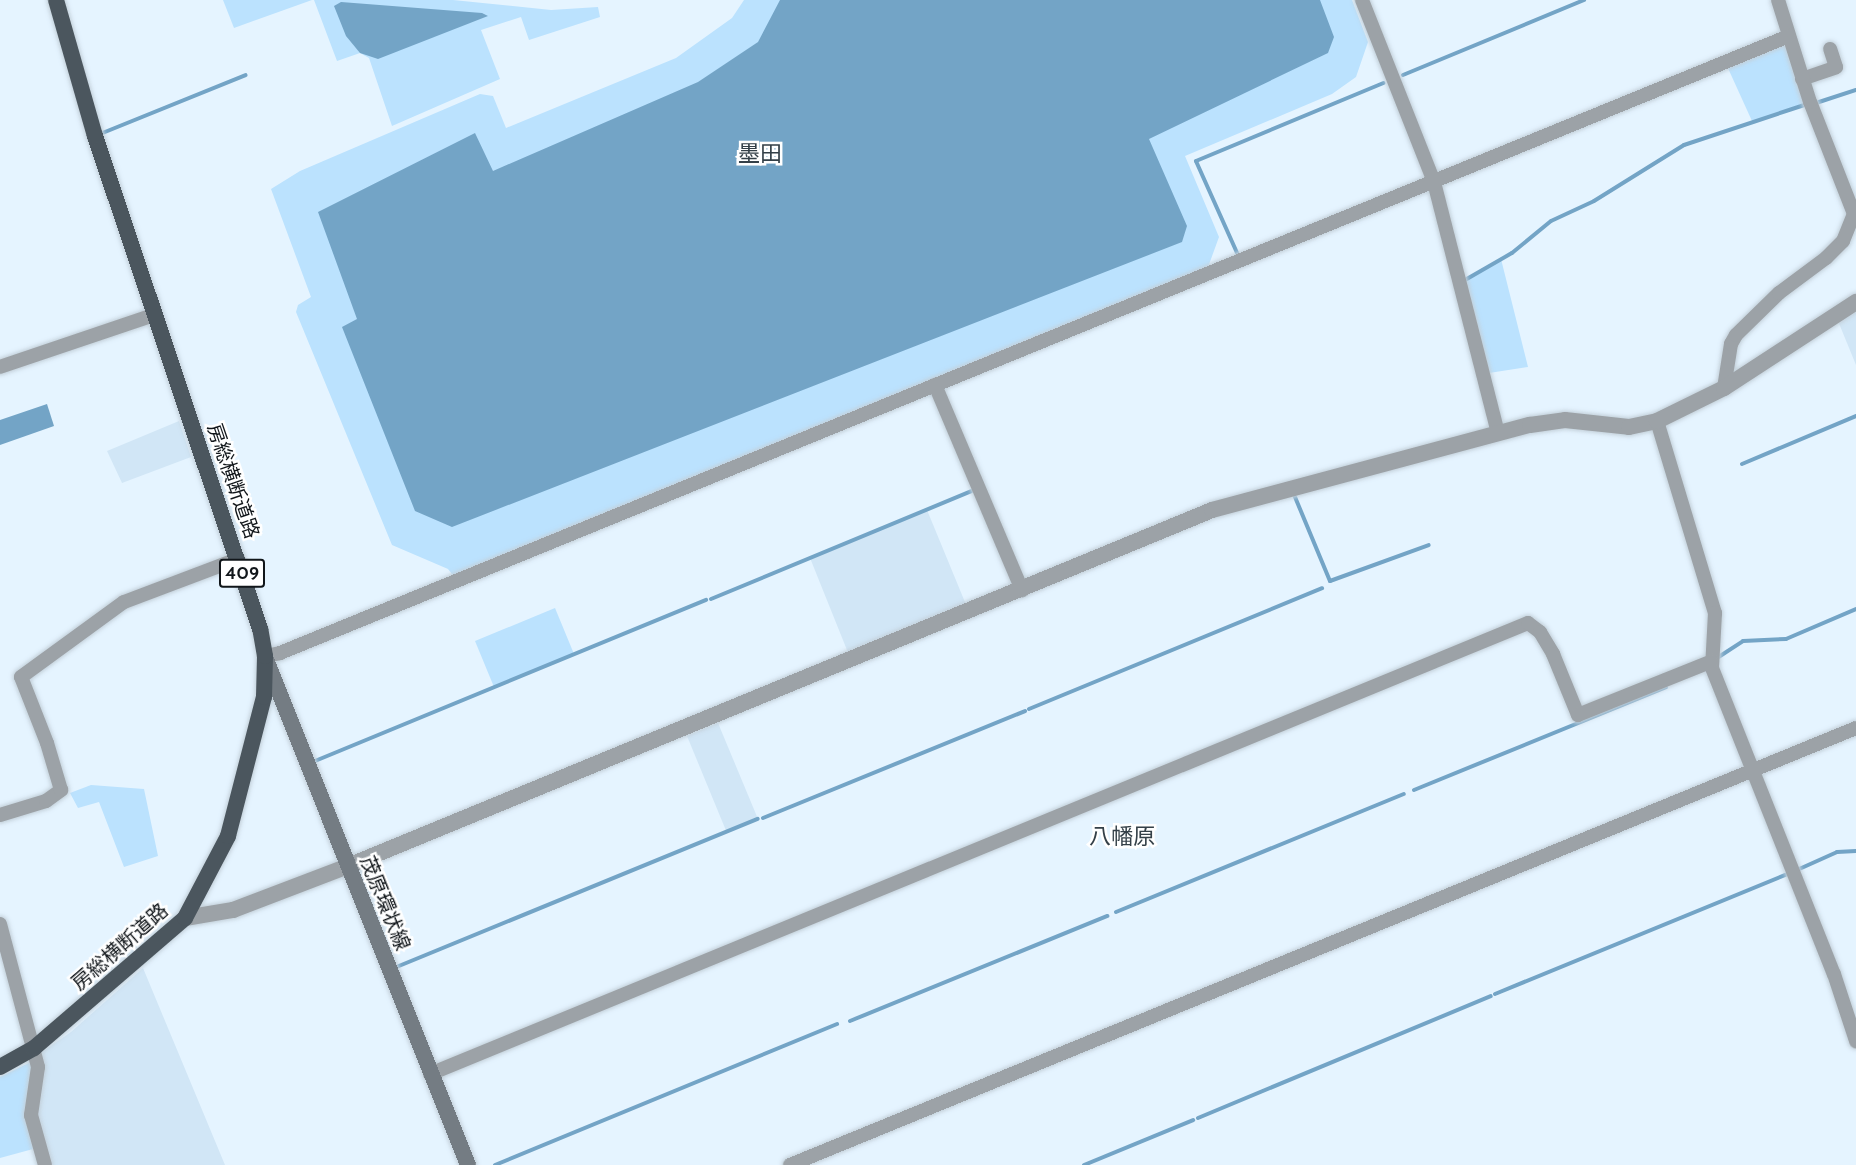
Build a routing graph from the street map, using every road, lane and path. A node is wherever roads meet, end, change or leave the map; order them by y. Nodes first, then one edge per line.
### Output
1 (57, 0) edge
2 (1362, 0) edge
3 (1778, 0) edge
4 (1789, 36) junction
5 (1830, 49) dead end
6 (1802, 79) junction
7 (1434, 182) junction
8 (1856, 302) edge
9 (154, 315) junction
10 (0, 367) edge
11 (935, 385) junction
12 (1724, 388) junction
13 (1657, 421) junction
14 (1497, 433) junction
15 (238, 559) junction
16 (1022, 590) junction
17 (265, 656) junction
18 (1712, 661) junction
19 (1856, 728) edge
20 (1751, 770) junction
21 (0, 815) edge
22 (348, 866) junction
23 (185, 918) junction
24 (0, 924) edge
25 (1856, 1041) edge
26 (34, 1048) junction
27 (0, 1067) edge
28 (430, 1074) junction
29 (45, 1165) edge
30 (468, 1165) edge
31 (790, 1165) edge

1 - 9 highway, 房総横断道路 / 409
2 - 7 street
3 - 4 street
4 - 6 street
4 - 7 street
5 - 6 street
6 - 12 street
7 - 11 street
7 - 14 street
8 - 12 street
9 - 10 street
9 - 15 highway, 房総横断道路 / 409
11 - 16 street
11 - 17 street
12 - 13 street
13 - 14 street
13 - 18 street
14 - 16 street
15 - 17 highway, 房総横断道路 / 409
15 - 21 street
16 - 22 street
17 - 22 main road, 茂原環状線
17 - 23 highway, 房総横断道路 / 409
18 - 20 street
18 - 28 street
19 - 20 street
20 - 25 street
20 - 31 street
22 - 23 street
22 - 28 main road, 茂原環状線
23 - 26 highway, 房総横断道路 / 409
24 - 26 street
26 - 27 highway, 房総横断道路 / 409
26 - 29 street
28 - 30 main road, 茂原環状線

